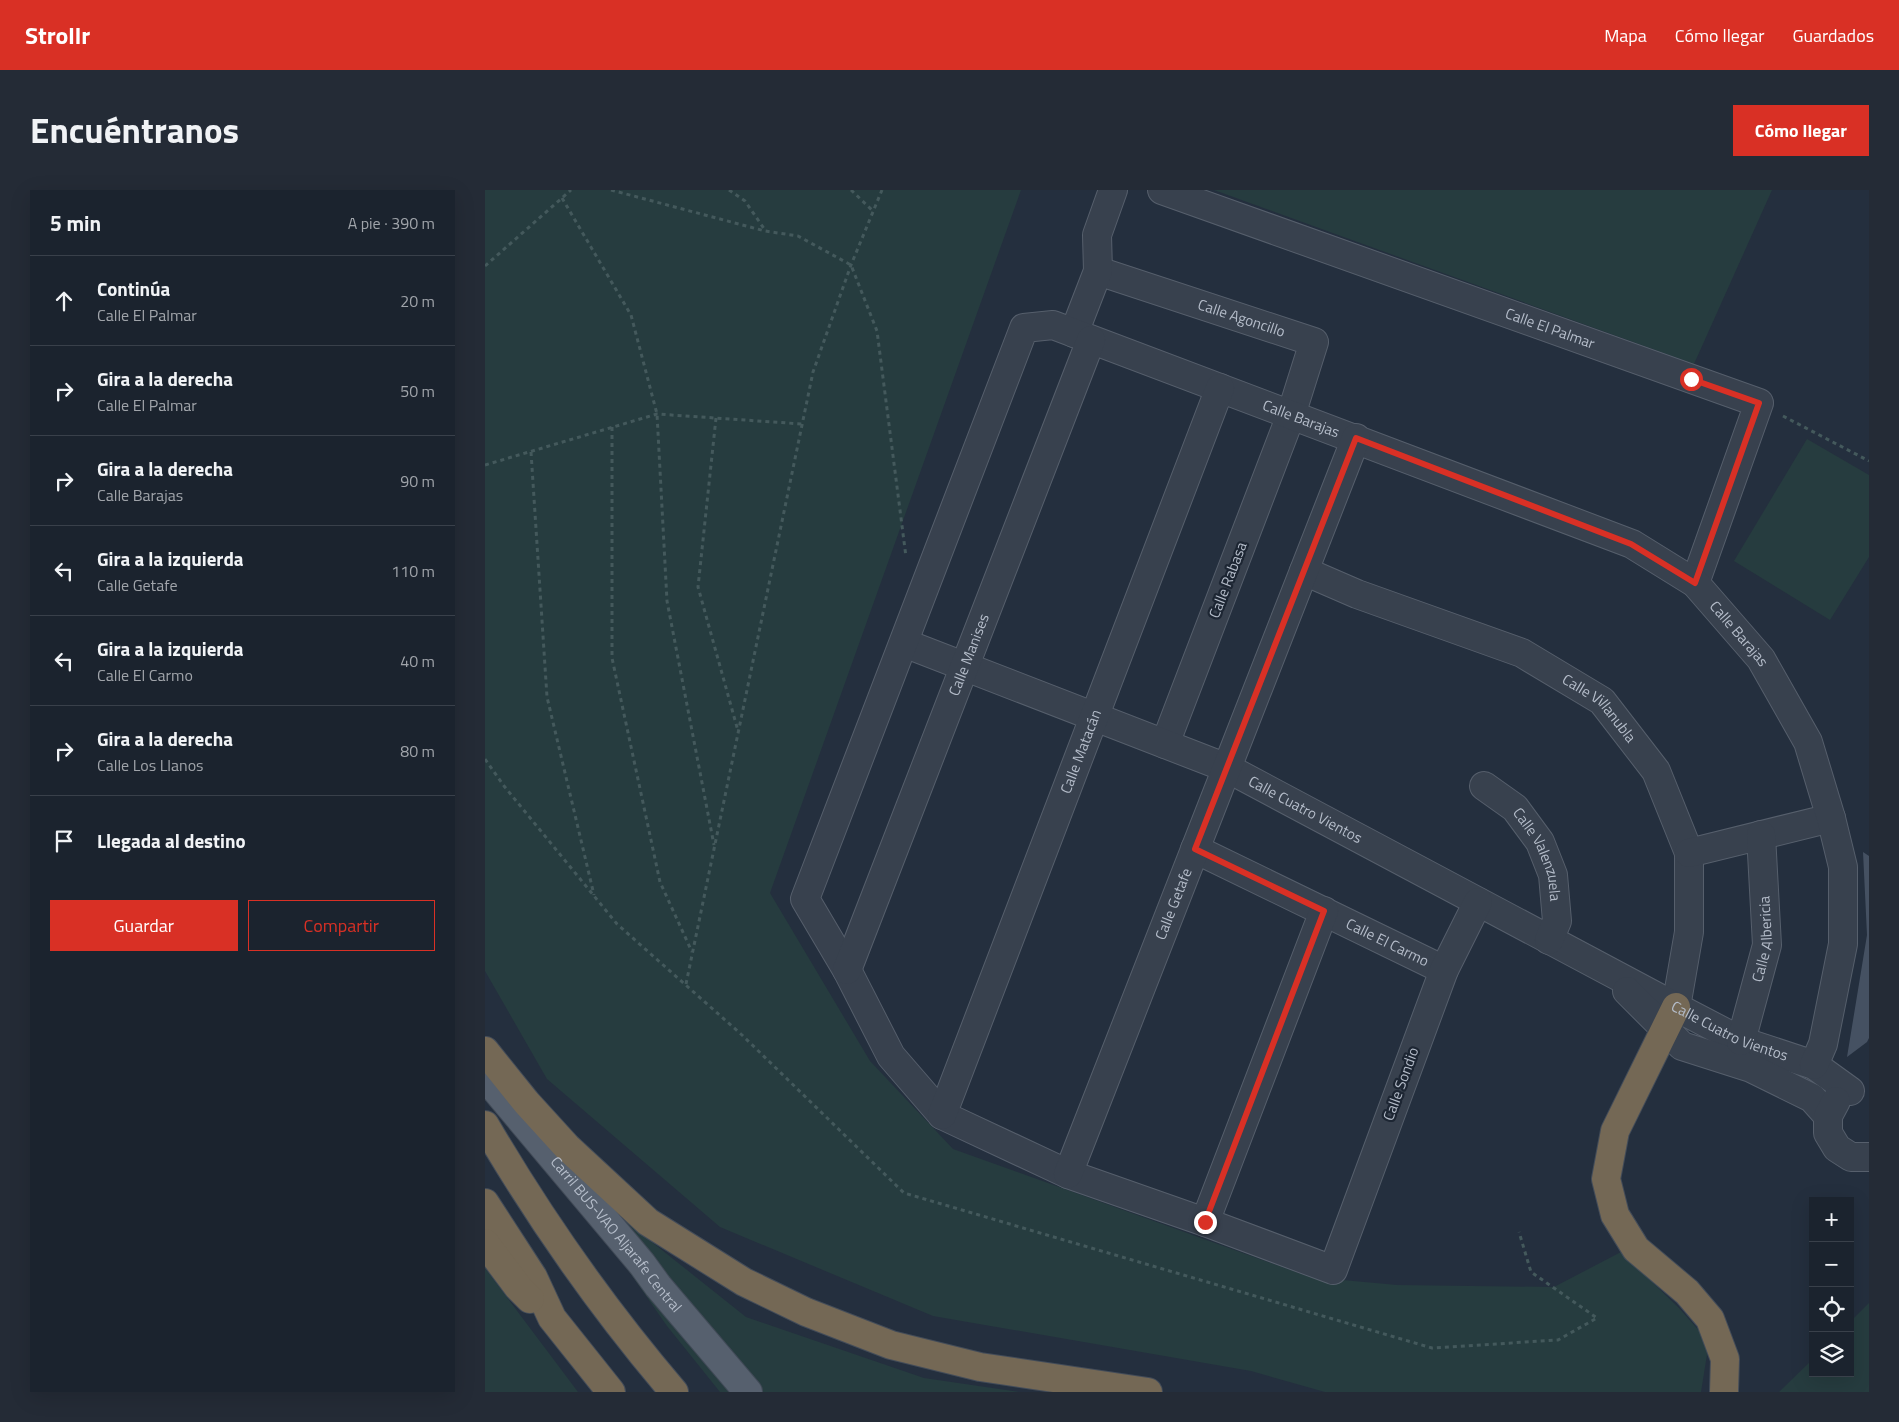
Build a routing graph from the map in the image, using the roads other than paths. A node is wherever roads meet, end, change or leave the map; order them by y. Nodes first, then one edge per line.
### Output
1 (1113, 190) edge
2 (1163, 190) edge
3 (1098, 270) junction
4 (1073, 332) junction
5 (1220, 388) junction
6 (1291, 415) junction
7 (1356, 438) junction
8 (1304, 571) junction
9 (1695, 583) junction
10 (904, 644) junction
11 (965, 667) junction
12 (1094, 717) junction
13 (1165, 744) junction
14 (1227, 768) junction
15 (1484, 786) dead end
16 (1831, 818) junction
17 (1761, 835) junction
18 (1195, 849) junction
19 (1689, 853) junction
20 (1478, 902) junction
21 (1324, 911) junction
22 (1549, 940) junction
23 (847, 970) junction
24 (1444, 970) junction
25 (1670, 1019) junction
26 (1741, 1041) junction
27 (485, 1051) edge
28 (1814, 1065) junction
29 (485, 1078) edge
30 (1860, 1091) edge
31 (942, 1115) junction
32 (1828, 1116) junction
33 (485, 1125) edge
34 (1869, 1157) edge
35 (1068, 1174) junction
36 (485, 1203) edge
37 (1205, 1222) junction
38 (485, 1243) edge
39 (552, 1318) junction
40 (611, 1392) edge
41 (674, 1392) edge
42 (748, 1392) edge
43 (1148, 1392) edge
44 (1724, 1392) edge

1 - 3 street
2 - 9 street, Calle El Palmar
3 - 4 street
3 - 6 street, Calle Agoncillo
4 - 5 street, Calle Barajas
4 - 10 street
4 - 11 street, Calle Manises
5 - 6 street, Calle Barajas
5 - 12 street, Calle Matacán
6 - 7 street, Calle Barajas
6 - 13 street, Calle Rabasa
7 - 8 street, Calle Getafe
7 - 9 street, Calle Barajas
8 - 14 street, Calle Getafe
8 - 19 street, Calle Villanubla
9 - 16 street, Calle Barajas
10 - 11 street, Calle Cuatro Vientos
10 - 23 street
11 - 12 street, Calle Cuatro Vientos
11 - 23 street, Calle Manises
12 - 13 street, Calle Cuatro Vientos
12 - 31 street, Calle Matacán
13 - 14 street, Calle Cuatro Vientos
14 - 18 street, Calle Getafe
14 - 20 street, Calle Cuatro Vientos
15 - 22 street, Calle Valenzuela
16 - 17 street
16 - 28 street, Calle Barajas
17 - 19 street
17 - 26 street, Calle Albericia
18 - 21 street, Calle El Carmo
18 - 35 street, Calle Getafe
19 - 25 street, Calle Villanubla
20 - 22 street, Calle Cuatro Vientos
20 - 24 street, Calle Sondio
21 - 24 street, Calle El Carmo
21 - 37 street
22 - 25 street, Calle Cuatro Vientos
23 - 31 street
24 - 37 street, Calle Sondio
25 - 26 street, Calle Cuatro Vientos
25 - 32 street, Calle Cuatro Vientos
25 - 44 highway
26 - 28 street, Calle Cuatro Vientos
27 - 43 highway
28 - 30 street, Calle Cuatro Vientos
29 - 42 main road, Carril BUS-VAO Aljarafe Central
30 - 32 street
31 - 35 street
32 - 34 street
33 - 41 highway
35 - 37 street
36 - 39 highway
38 - 39 highway
39 - 40 highway

